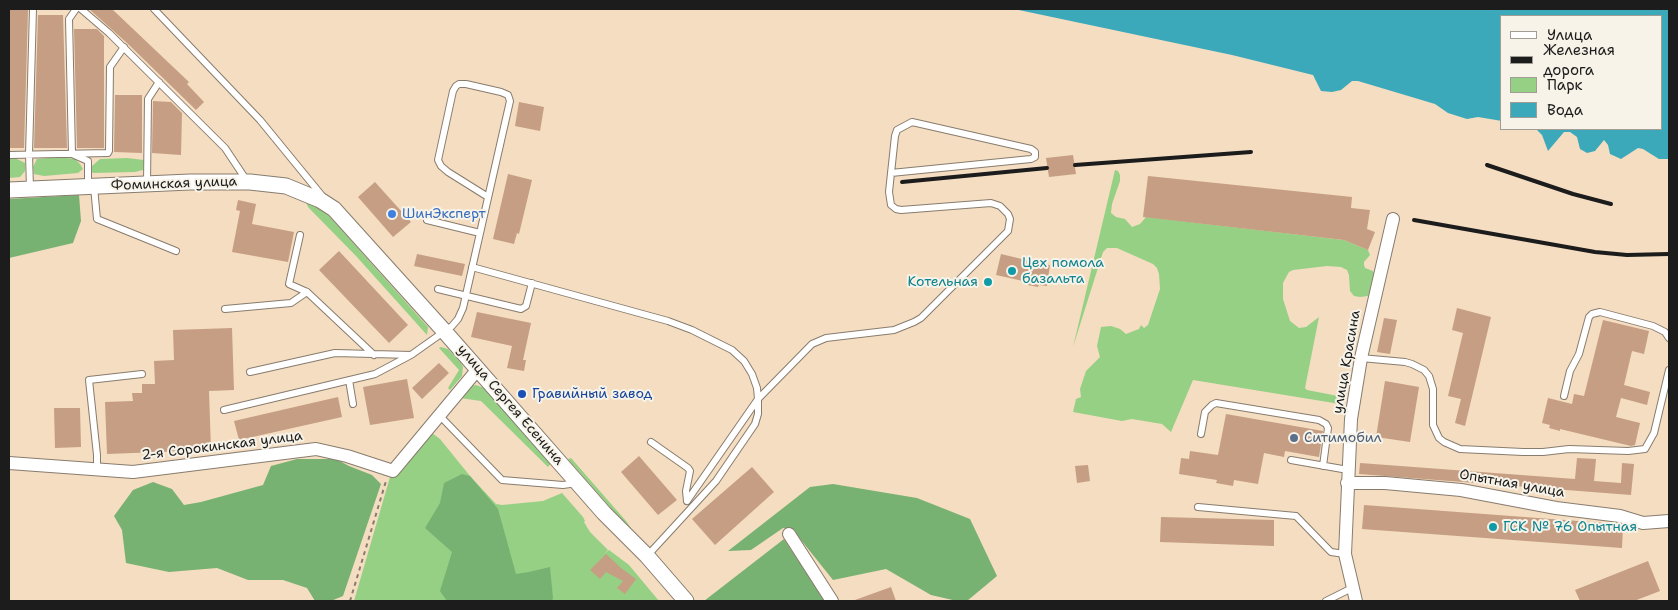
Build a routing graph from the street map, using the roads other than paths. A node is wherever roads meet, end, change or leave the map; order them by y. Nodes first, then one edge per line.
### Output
1 (33, 9) edge
2 (76, 9) edge
3 (81, 9) edge
4 (154, 9) edge
5 (124, 47) junction
6 (159, 82) junction
7 (108, 153) junction
8 (29, 154) junction
9 (72, 154) junction
10 (9, 155) edge
11 (88, 161) junction
12 (891, 173) junction
13 (248, 182) junction
14 (147, 184) junction
15 (91, 186) junction
16 (30, 189) junction
17 (9, 190) edge
18 (488, 197) junction
19 (334, 209) junction
20 (1393, 219) dead end
21 (427, 220) dead end
22 (480, 232) junction
23 (300, 235) dead end
24 (176, 251) dead end
25 (472, 268) junction
26 (532, 283) junction
27 (438, 289) dead end
28 (308, 292) junction
29 (466, 296) junction
30 (225, 309) dead end
31 (445, 332) junction
32 (1669, 338) edge
33 (374, 355) junction
34 (411, 355) junction
35 (1360, 358) junction
36 (478, 369) junction
37 (1669, 370) edge
38 (250, 372) dead end
39 (142, 374) dead end
40 (349, 380) junction
41 (1564, 396) dead end
42 (758, 400) junction
43 (353, 404) dead end
44 (224, 410) dead end
45 (439, 415) junction
46 (1201, 434) dead end
47 (651, 442) dead end
48 (1291, 460) dead end
49 (9, 463) edge
50 (1323, 466) junction
51 (97, 470) junction
52 (1348, 477) junction
53 (578, 483) junction
54 (687, 501) junction
55 (1198, 507) dead end
56 (690, 509) junction
57 (1669, 521) edge
58 (789, 534) dead end
59 (1344, 554) junction
60 (647, 556) junction
61 (1352, 588) junction
62 (686, 601) edge
63 (832, 601) edge
64 (1326, 601) edge
65 (1356, 601) edge

1 - 8 lane
2 - 9 lane
3 - 5 lane
4 - 19 lane
5 - 6 lane
5 - 7 lane
6 - 13 lane
6 - 14 lane
7 - 9 lane
7 - 11 lane
8 - 9 lane
8 - 10 lane
8 - 16 lane
9 - 11 lane
11 - 15 lane
12 - 12 lane
12 - 42 lane
13 - 14 street, Фоминская улица
13 - 19 street, Фоминская улица
14 - 15 street, Фоминская улица
15 - 16 street, Фоминская улица
15 - 24 lane
16 - 17 street, Фоминская улица
18 - 18 lane
18 - 22 lane
19 - 31 street, улица Сергея Есенина
20 - 35 street, улица Красина
21 - 22 lane
22 - 25 lane
23 - 28 lane
25 - 26 lane
25 - 29 lane
26 - 29 lane
26 - 42 lane
27 - 29 lane
28 - 30 lane
28 - 33 lane
29 - 31 lane
31 - 34 lane
31 - 36 street, улица Сергея Есенина
32 - 41 lane
33 - 34 lane
33 - 38 lane
34 - 40 lane
35 - 37 lane
35 - 52 street, улица Красина
36 - 45 street
36 - 53 street, улица Сергея Есенина
39 - 51 lane
40 - 43 lane
40 - 44 lane
42 - 54 lane
42 - 56 lane
45 - 51 street, 2-я Сорокинская улица
45 - 53 lane
46 - 50 lane
47 - 54 lane
48 - 50 lane
49 - 51 street, 2-я Сорокинская улица
50 - 52 lane
52 - 57 street, Опытная улица
52 - 59 street, улица Красина
53 - 60 street, улица Сергея Есенина
54 - 56 lane
55 - 59 lane
56 - 60 lane
58 - 63 street
59 - 61 street, улица Красина
60 - 62 street, улица Сергея Есенина
61 - 64 lane
61 - 65 street, улица Красина

